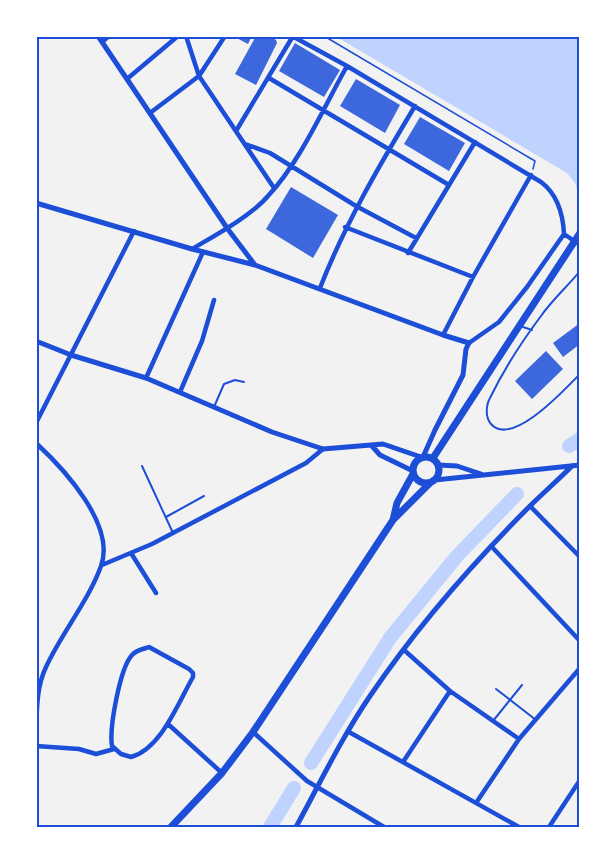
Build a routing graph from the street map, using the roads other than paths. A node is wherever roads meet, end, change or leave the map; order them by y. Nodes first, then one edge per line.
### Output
1 (109, 36) edge
2 (178, 36) edge
3 (186, 36) edge
4 (225, 36) edge
5 (293, 36) edge
6 (100, 39) edge
7 (347, 66) junction
8 (199, 76) junction
9 (269, 78) junction
10 (127, 79) junction
11 (415, 106) junction
12 (323, 110) junction
13 (150, 113) junction
14 (236, 131) junction
15 (475, 142) junction
16 (244, 144) junction
17 (389, 149) junction
18 (291, 166) junction
19 (531, 175) junction
20 (449, 185) junction
21 (274, 188) junction
22 (36, 203) edge
23 (356, 207) junction
24 (345, 227) junction
25 (227, 228) junction
26 (134, 231) junction
27 (580, 233) edge
28 (564, 234) junction
29 (416, 238) junction
30 (580, 245) edge
31 (192, 249) junction
32 (203, 252) junction
33 (408, 253) junction
34 (255, 265) junction
35 (580, 271) edge
36 (473, 277) junction
37 (320, 288) junction
38 (214, 300) dead end
39 (519, 326) junction
40 (532, 330) junction
41 (443, 335) junction
42 (36, 341) edge
43 (469, 343) junction
44 (71, 355) junction
45 (580, 374) edge
46 (146, 378) junction
47 (244, 382) dead end
48 (180, 392) junction
49 (214, 406) junction
50 (36, 423) edge
51 (36, 443) edge
52 (372, 446) junction
53 (323, 449) junction
54 (422, 457) junction
55 (436, 462) junction
56 (580, 465) edge
57 (142, 466) dead end
58 (572, 466) junction
59 (413, 473) junction
60 (481, 474) junction
61 (433, 481) junction
62 (204, 496) dead end
63 (530, 506) junction
64 (166, 517) junction
65 (393, 520) junction
66 (173, 533) junction
67 (492, 546) junction
68 (131, 553) junction
69 (580, 557) edge
70 (102, 565) junction
71 (156, 593) dead end
72 (580, 642) edge
73 (404, 650) junction
74 (580, 668) edge
75 (522, 685) dead end
76 (496, 689) dead end
77 (450, 691) junction
78 (510, 700) junction
79 (536, 720) junction
80 (493, 721) junction
81 (168, 724) junction
82 (253, 732) junction
83 (349, 732) junction
84 (36, 734) edge
85 (519, 740) junction
86 (36, 746) edge
87 (114, 749) junction
88 (403, 762) junction
89 (222, 773) junction
90 (580, 780) edge
91 (317, 787) junction
92 (476, 803) junction
93 (171, 827) edge
94 (296, 827) edge
95 (384, 827) edge
96 (519, 827) edge
97 (549, 827) edge

1 - 6 street
2 - 10 street
3 - 8 street
4 - 8 street
5 - 7 street
5 - 9 street
6 - 10 street
7 - 11 street
7 - 12 street
8 - 13 street
8 - 14 street
9 - 12 street
9 - 14 street
10 - 13 street
11 - 15 street
11 - 17 street
12 - 17 street
12 - 18 street
13 - 25 street
14 - 16 street
15 - 19 street
15 - 20 street
16 - 18 street
16 - 21 street
17 - 20 street
17 - 23 street
18 - 21 street
18 - 23 street
19 - 28 street
19 - 36 street
20 - 29 street
21 - 25 street
22 - 26 street
23 - 24 street
23 - 29 street
24 - 33 street
24 - 37 street
25 - 31 street
25 - 34 street
26 - 31 street
26 - 44 street
27 - 39 highway
28 - 30 street
28 - 43 street
29 - 33 street
31 - 32 street
32 - 34 street
32 - 46 street
33 - 36 street
34 - 37 street
35 - 40 lane
36 - 41 street
37 - 41 street
38 - 48 street
39 - 40 lane
39 - 55 highway
40 - 45 lane
41 - 43 street
42 - 44 street
43 - 54 street
44 - 46 street
44 - 50 street
46 - 48 street
47 - 49 lane
48 - 49 street
49 - 53 street
51 - 70 street
52 - 53 street
52 - 54 street
52 - 59 street
53 - 66 street
54 - 55 highway
54 - 59 highway
55 - 60 street
55 - 61 highway
56 - 58 street
57 - 64 lane
58 - 60 street
58 - 63 street
59 - 61 highway
59 - 65 highway
60 - 61 street
61 - 65 highway
62 - 64 lane
63 - 67 street
63 - 69 street
64 - 66 lane
65 - 82 highway
66 - 68 street
67 - 72 street
67 - 73 street
68 - 70 street
68 - 71 street
70 - 84 street
73 - 77 street
73 - 83 street
74 - 79 street
75 - 78 lane
76 - 78 lane
77 - 80 street
77 - 88 street
78 - 79 lane
78 - 80 lane
79 - 85 street
80 - 85 street
81 - 87 street
81 - 87 street
81 - 89 street
82 - 89 highway
82 - 91 street
83 - 88 street
83 - 91 street
85 - 92 street
86 - 87 street
88 - 92 street
89 - 93 highway
90 - 97 street
91 - 94 street
91 - 95 street
92 - 96 street

